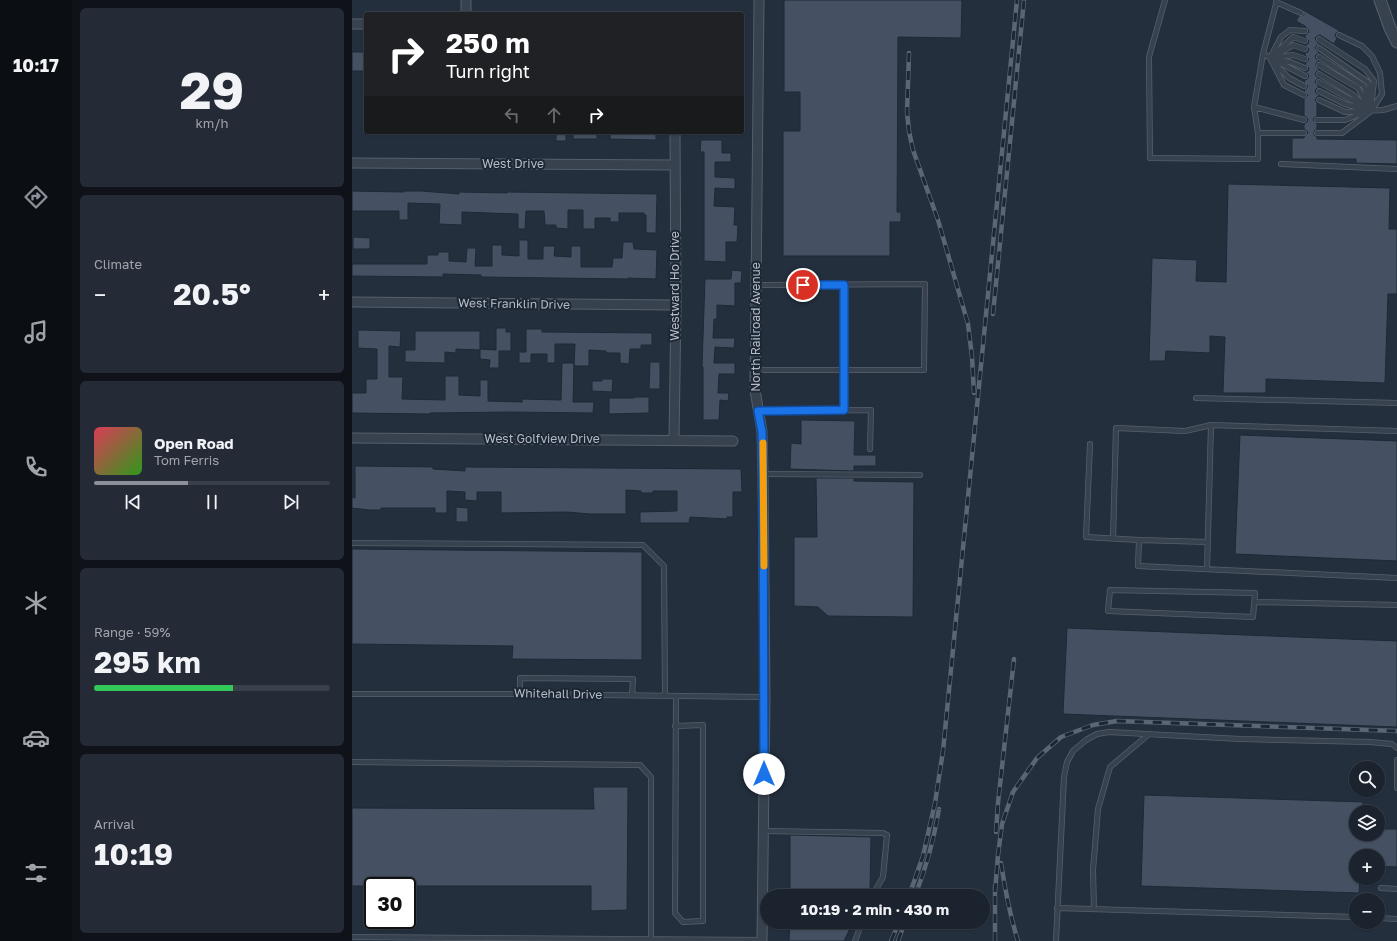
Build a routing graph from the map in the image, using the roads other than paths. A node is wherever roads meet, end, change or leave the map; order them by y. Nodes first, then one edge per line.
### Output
1 (466, 0) edge
2 (759, 0) edge
3 (1165, 0) edge
4 (1380, 0) edge
5 (1277, 1) edge
6 (466, 12) edge
7 (1301, 13) dead end
8 (352, 24) edge
9 (364, 24) edge
10 (1393, 28) edge
11 (1305, 31) dead end
12 (1339, 35) dead end
13 (1319, 39) dead end
14 (1305, 41) dead end
15 (1397, 42) edge
16 (1319, 48) dead end
17 (1305, 49) dead end
18 (1263, 54) junction
19 (1319, 57) dead end
20 (1270, 58) junction
21 (1305, 58) dead end
22 (1319, 65) dead end
23 (1305, 68) dead end
24 (1319, 74) dead end
25 (1305, 76) dead end
26 (1319, 82) dead end
27 (1304, 86) dead end
28 (1319, 91) dead end
29 (1304, 95) dead end
30 (1319, 100) dead end
31 (1397, 106) edge
32 (1254, 108) junction
33 (1371, 111) junction
34 (1304, 120) dead end
35 (1317, 120) dead end
36 (1258, 132) junction
37 (1304, 133) dead end
38 (1317, 133) dead end
39 (674, 134) edge
40 (352, 163) edge
41 (1281, 164) dead end
42 (675, 165) junction
43 (1397, 169) edge
44 (756, 285) junction
45 (844, 285) junction
46 (352, 302) edge
47 (676, 305) junction
48 (755, 370) junction
49 (844, 370) junction
50 (1196, 398) dead end
51 (1397, 404) edge
52 (844, 410) junction
53 (758, 411) junction
54 (1211, 425) junction
55 (1397, 432) edge
56 (352, 438) edge
57 (674, 440) junction
58 (732, 441) dead end
59 (1090, 444) dead end
60 (870, 449) dead end
61 (763, 474) junction
62 (920, 475) dead end
63 (1113, 539) junction
64 (1139, 540) junction
65 (1208, 542) junction
66 (352, 543) edge
67 (1207, 569) junction
68 (1397, 578) edge
69 (1255, 602) junction
70 (1397, 605) edge
71 (352, 694) edge
72 (520, 694) junction
73 (632, 696) junction
74 (665, 696) junction
75 (676, 696) junction
76 (765, 697) junction
77 (676, 726) junction
78 (1149, 734) junction
79 (1397, 748) edge
80 (1397, 760) edge
81 (352, 762) edge
82 (1397, 788) edge
83 (764, 831) junction
84 (1382, 888) dead end
85 (876, 889) edge
86 (1397, 889) edge
87 (1057, 908) junction
88 (1094, 910) junction
89 (1349, 917) edge
90 (1385, 918) edge
91 (1397, 919) edge
92 (859, 929) edge
93 (352, 937) edge
94 (651, 939) junction
95 (762, 940) edge
96 (855, 941) edge
97 (1056, 941) edge

1 - 6 street
2 - 44 street, North Railroad Avenue
3 - 36 lane
4 - 10 street
5 - 7 lane
5 - 18 lane
8 - 9 street
10 - 15 street
11 - 20 lane
12 - 33 lane
13 - 33 lane
14 - 20 lane
16 - 33 lane
17 - 20 lane
18 - 20 lane
18 - 32 lane
19 - 33 lane
20 - 21 lane
20 - 23 lane
20 - 25 lane
20 - 27 lane
20 - 29 lane
22 - 33 lane
24 - 33 lane
26 - 33 lane
28 - 33 lane
30 - 33 lane
31 - 33 lane
32 - 34 lane
32 - 36 lane
33 - 35 lane
33 - 38 lane
36 - 37 lane
39 - 42 street, Westward Ho Drive
40 - 42 street, West Drive
41 - 43 lane
42 - 47 street, Westward Ho Drive
44 - 45 lane
44 - 48 street, North Railroad Avenue
45 - 49 lane
45 - 49 lane
46 - 47 street, West Franklin Drive
47 - 57 street, Westward Ho Drive
48 - 49 lane
48 - 53 street, North Railroad Avenue
49 - 52 lane
50 - 51 lane
52 - 53 lane
52 - 60 lane
53 - 61 street, North Railroad Avenue
54 - 55 lane
54 - 63 lane
54 - 65 lane
56 - 57 street, West Golfview Drive
57 - 58 street, West Golfview Drive
59 - 63 lane
61 - 62 lane
61 - 76 street, North Railroad Avenue
63 - 64 lane
64 - 65 lane
64 - 67 lane
65 - 67 lane
66 - 74 lane
67 - 68 lane
69 - 69 lane
69 - 70 lane
71 - 72 lane, Whitehall Drive
72 - 73 lane, Whitehall Drive
72 - 73 lane
73 - 74 lane, Whitehall Drive
74 - 75 lane, Whitehall Drive
75 - 76 lane, Whitehall Drive
75 - 77 lane
76 - 83 street, North Railroad Avenue
77 - 77 lane
78 - 79 lane
78 - 87 lane
78 - 88 lane
80 - 82 lane
81 - 94 lane
83 - 85 lane
83 - 95 street, North Railroad Avenue
84 - 86 lane
87 - 88 lane
87 - 97 lane
88 - 89 lane
90 - 91 lane
92 - 96 lane
93 - 94 lane
94 - 95 lane

